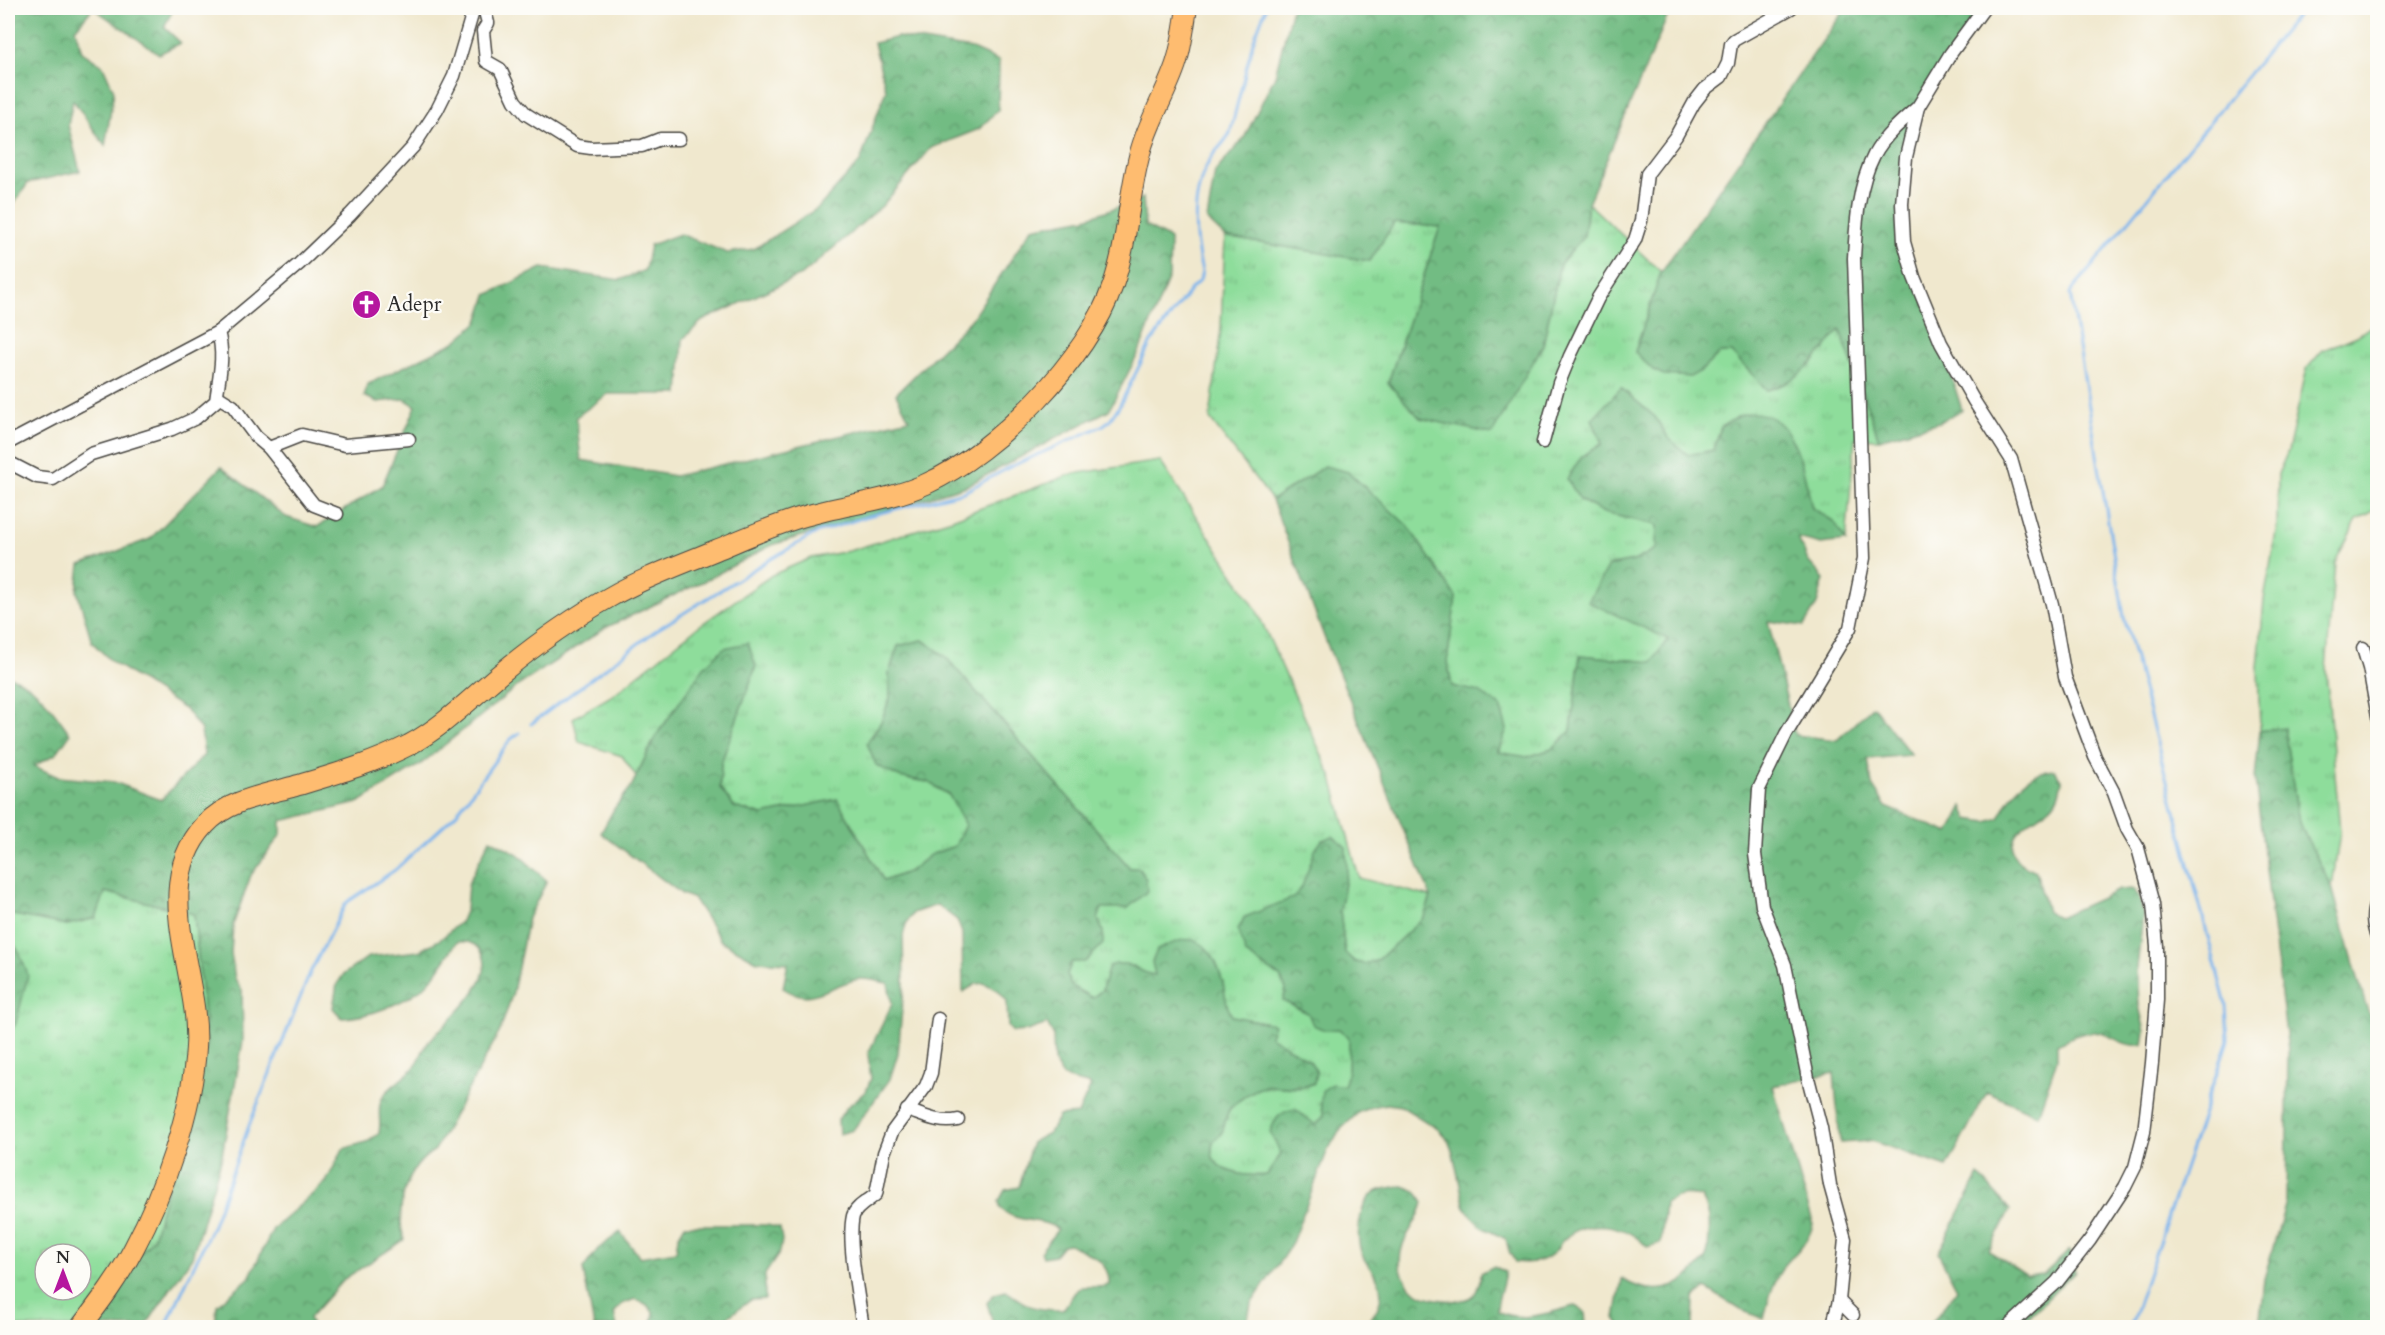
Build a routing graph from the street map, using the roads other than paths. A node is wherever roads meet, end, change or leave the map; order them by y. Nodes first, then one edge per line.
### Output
1 (474, 8) edge
2 (484, 8) edge
3 (1187, 8) edge
4 (1791, 8) edge
5 (1984, 8) edge
6 (1918, 107) junction
7 (679, 139) dead end
8 (218, 332) junction
9 (217, 396) junction
10 (409, 440) dead end
11 (1543, 442) dead end
12 (8, 443) edge
13 (270, 448) junction
14 (8, 462) edge
15 (337, 514) dead end
16 (2363, 648) dead end
17 (2378, 717) edge
18 (2378, 898) edge
19 (2378, 940) edge
20 (938, 1019) dead end
21 (907, 1110) junction
22 (958, 1120) dead end
23 (1839, 1301) junction
24 (1853, 1315) dead end
25 (80, 1328) edge
26 (863, 1328) edge
27 (1832, 1328) edge
28 (2007, 1328) edge

1 - 8 street
2 - 7 street
3 - 25 highway
4 - 11 street
5 - 6 street
6 - 23 street
6 - 28 street
8 - 9 street
8 - 12 street
9 - 13 street
9 - 14 street
10 - 13 street
13 - 15 street
16 - 17 street
18 - 19 street
20 - 21 street
21 - 22 street
21 - 26 street
23 - 24 street
23 - 27 street

